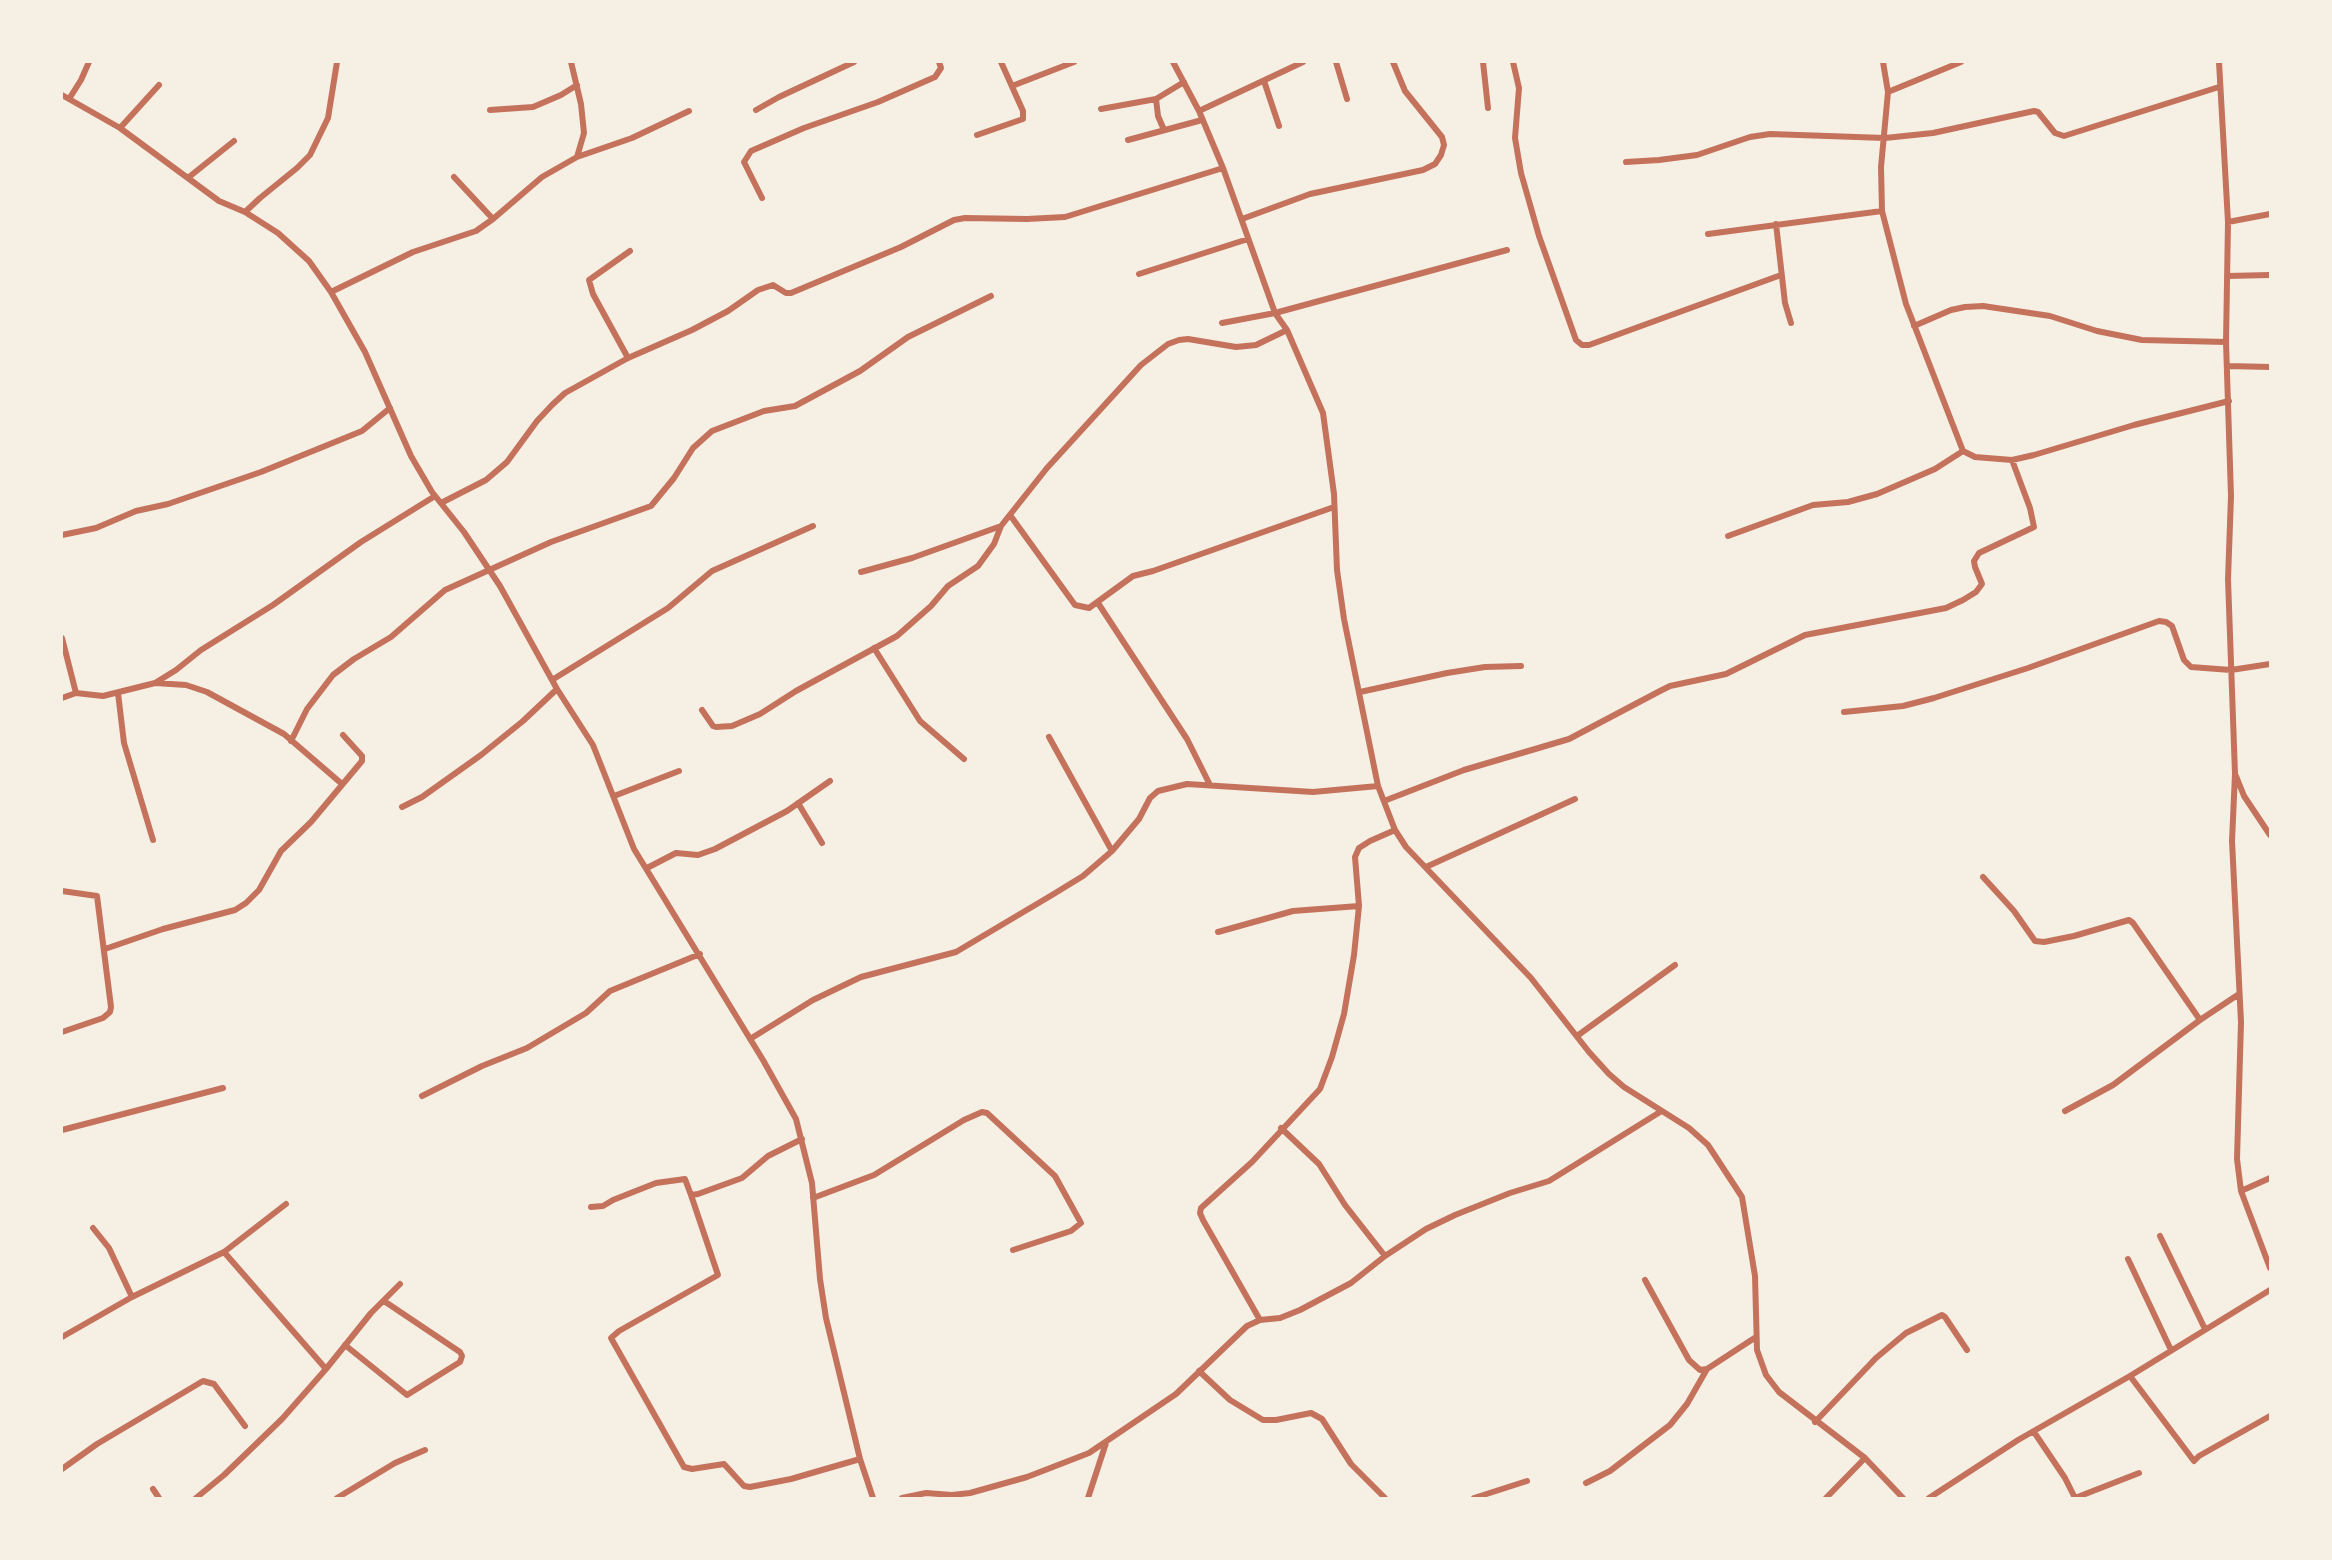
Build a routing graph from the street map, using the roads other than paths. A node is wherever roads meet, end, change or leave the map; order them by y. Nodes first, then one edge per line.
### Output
1 (89, 62) edge
2 (337, 62) edge
3 (571, 62) edge
4 (854, 62) edge
5 (939, 62) edge
6 (1001, 62) edge
7 (1074, 62) edge
8 (1173, 62) edge
9 (1303, 62) edge
10 (1336, 62) edge
11 (1393, 62) edge
12 (1483, 62) edge
13 (1513, 62) edge
14 (1883, 62) edge
15 (1960, 62) edge
16 (2219, 62) edge
17 (1264, 81) junction
18 (1184, 82) junction
19 (159, 85) dead end
20 (577, 85) junction
21 (1012, 86) junction
22 (2219, 87) junction
23 (1888, 92) junction
24 (62, 95) edge
25 (69, 99) junction
26 (1156, 99) junction
27 (1347, 99) dead end
28 (1488, 108) dead end
29 (1101, 109) dead end
30 (490, 110) dead end
31 (756, 110) dead end
32 (688, 111) dead end
33 (1199, 111) junction
34 (1203, 120) junction
35 (1280, 126) dead end
36 (120, 128) junction
37 (1164, 130) junction
38 (977, 135) dead end
39 (1885, 138) junction
40 (1128, 140) dead end
41 (234, 141) dead end
42 (577, 157) junction
43 (1626, 162) dead end
44 (1223, 168) junction
45 (189, 177) junction
46 (454, 177) dead end
47 (762, 198) dead end
48 (1882, 211) junction
49 (245, 212) junction
50 (2271, 214) edge
51 (493, 219) junction
52 (1242, 219) junction
53 (2228, 222) junction
54 (1776, 225) junction
55 (1708, 234) dead end
56 (1248, 239) junction
57 (630, 250) dead end
58 (1507, 250) dead end
59 (1139, 274) dead end
60 (1782, 275) junction
61 (2271, 275) edge
62 (2227, 276) junction
63 (331, 292) junction
64 (991, 296) dead end
65 (1275, 313) junction
66 (1222, 323) dead end
67 (1791, 323) dead end
68 (1914, 326) junction
69 (1287, 330) junction
70 (2226, 342) junction
71 (628, 358) junction
72 (2227, 366) junction
73 (2271, 367) edge
74 (2229, 401) junction
75 (390, 408) junction
76 (1963, 451) junction
77 (2012, 460) junction
78 (435, 495) junction
79 (441, 503) junction
80 (1334, 507) junction
81 (1010, 514) junction
82 (813, 526) dead end
83 (1001, 526) junction
84 (62, 535) edge
85 (1728, 536) dead end
86 (490, 570) junction
87 (861, 572) dead end
88 (1098, 603) junction
89 (62, 638) edge
90 (874, 648) junction
91 (2271, 664) edge
92 (1521, 666) dead end
93 (2231, 670) junction
94 (552, 680) junction
95 (155, 683) junction
96 (557, 689) junction
97 (1360, 692) junction
98 (76, 693) junction
99 (118, 693) junction
100 (62, 698) edge
101 (702, 710) dead end
102 (1844, 712) dead end
103 (343, 735) dead end
104 (1049, 737) dead end
105 (291, 741) junction
106 (964, 759) dead end
107 (679, 771) dead end
108 (2235, 774) junction
109 (830, 781) dead end
110 (342, 784) junction
111 (1210, 785) junction
112 (1378, 786) junction
113 (614, 796) junction
114 (1575, 799) dead end
115 (1384, 801) junction
116 (798, 803) junction
117 (402, 807) dead end
118 (1395, 830) junction
119 (2271, 835) edge
120 (153, 840) dead end
121 (822, 843) dead end
122 (1112, 851) junction
123 (1426, 867) junction
124 (646, 868) junction
125 (1983, 877) dead end
126 (62, 891) edge
127 (1359, 906) junction
128 (1218, 932) dead end
129 (105, 949) junction
130 (700, 954) junction
131 (1675, 965) dead end
132 (2239, 994) junction
133 (2200, 1020) junction
134 (62, 1032) edge
135 (1577, 1036) junction
136 (750, 1039) junction
137 (223, 1088) dead end
138 (422, 1096) dead end
139 (2065, 1111) dead end
140 (1660, 1112) junction
141 (1281, 1128) junction
142 (62, 1130) edge
143 (802, 1139) junction
144 (2271, 1178) edge
145 (2241, 1191) junction
146 (691, 1195) junction
147 (813, 1198) junction
148 (286, 1204) dead end
149 (591, 1207) dead end
150 (93, 1228) dead end
151 (2160, 1236) dead end
152 (1013, 1250) dead end
153 (224, 1252) junction
154 (1385, 1256) junction
155 (2128, 1259) dead end
156 (2271, 1268) edge
157 (1645, 1280) dead end
158 (400, 1284) dead end
159 (2271, 1290) edge
160 (132, 1297) junction
161 (384, 1301) junction
162 (1260, 1320) junction
163 (2205, 1329) junction
164 (62, 1337) edge
165 (1756, 1337) junction
166 (345, 1345) junction
167 (1967, 1350) dead end
168 (2171, 1350) junction
169 (326, 1369) junction
170 (1707, 1369) junction
171 (1199, 1371) junction
172 (2130, 1376) junction
173 (2271, 1416) edge
174 (1815, 1422) junction
175 (245, 1426) dead end
176 (2034, 1432) junction
177 (1106, 1443) junction
178 (425, 1450) dead end
179 (1865, 1458) junction
180 (860, 1459) junction
181 (62, 1469) edge
182 (2139, 1473) dead end
183 (1527, 1481) dead end
184 (1586, 1483) dead end
185 (153, 1489) dead end
186 (159, 1498) edge
187 (196, 1498) edge
188 (337, 1498) edge
189 (873, 1498) edge
190 (902, 1498) edge
191 (1088, 1498) edge
192 (1385, 1498) edge
193 (1474, 1498) edge
194 (1826, 1498) edge
195 (1903, 1498) edge
196 (1929, 1498) edge
197 (2075, 1498) edge

1 - 25 street
2 - 49 street
3 - 20 street
4 - 31 street
5 - 47 street
6 - 21 street
7 - 21 street
8 - 18 street
9 - 17 street
10 - 27 street
11 - 52 street
12 - 28 street
13 - 60 street
14 - 23 street
15 - 23 street
16 - 22 street
17 - 33 street
17 - 35 street
18 - 26 street
18 - 33 street
19 - 36 street
20 - 30 street
20 - 42 street
21 - 38 street
22 - 39 street
22 - 53 street
23 - 39 street
24 - 25 street
25 - 36 street
26 - 29 street
26 - 37 street
32 - 42 street
33 - 34 street
34 - 37 street
34 - 44 street
36 - 45 street
37 - 40 street
39 - 43 street
39 - 48 street
41 - 45 street
42 - 51 street
44 - 52 street
44 - 71 street
45 - 49 street
46 - 51 street
48 - 54 street
48 - 68 street
49 - 63 street
50 - 53 street
51 - 63 street
52 - 56 street
53 - 62 street
54 - 55 street
54 - 60 street
56 - 59 street
56 - 65 street
57 - 71 street
58 - 65 street
60 - 67 street
61 - 62 street
62 - 70 street
63 - 75 street
64 - 86 street
65 - 66 street
65 - 69 street
68 - 70 street
68 - 76 street
69 - 80 street
69 - 81 street
70 - 72 street
71 - 79 street
72 - 73 street
72 - 74 street
74 - 77 street
74 - 93 street
75 - 78 street
75 - 84 street
76 - 77 street
76 - 85 street
77 - 115 street
78 - 79 street
78 - 95 street
79 - 86 street
80 - 88 street
80 - 97 street
81 - 83 street
81 - 88 street
82 - 94 street
83 - 87 street
83 - 90 street
86 - 94 street
86 - 105 street
88 - 111 street
89 - 98 street
90 - 101 street
90 - 106 street
91 - 93 street
92 - 97 street
93 - 102 street
93 - 108 street
94 - 96 street
95 - 99 street
95 - 105 street
96 - 113 street
96 - 117 street
97 - 112 street
98 - 99 street
98 - 100 street
99 - 120 street
103 - 110 street
104 - 122 street
105 - 110 street
107 - 113 street
108 - 119 street
108 - 132 street
109 - 116 street
110 - 129 street
111 - 112 street
111 - 122 street
112 - 115 street
113 - 124 street
114 - 123 street
115 - 118 street
116 - 121 street
116 - 124 street
118 - 123 street
118 - 127 street
122 - 136 street
123 - 135 street
124 - 130 street
125 - 133 street
126 - 129 street
127 - 128 street
127 - 141 street
129 - 134 street
130 - 136 street
130 - 138 street
131 - 135 street
132 - 133 street
132 - 145 street
133 - 139 street
135 - 140 street
136 - 143 street
137 - 142 street
140 - 154 street
140 - 165 street
141 - 154 street
141 - 162 street
143 - 146 street
143 - 147 street
144 - 145 street
145 - 156 street
146 - 149 street
146 - 180 street
147 - 152 street
147 - 180 street
148 - 153 street
150 - 160 street
151 - 163 street
153 - 160 street
153 - 169 street
154 - 162 street
155 - 168 street
157 - 170 street
158 - 161 street
159 - 163 street
160 - 164 street
161 - 166 street
161 - 166 street
162 - 171 street
163 - 168 street
165 - 170 street
165 - 174 street
166 - 169 street
167 - 174 street
168 - 172 street
169 - 187 street
170 - 184 street
171 - 177 street
171 - 192 street
172 - 173 street
172 - 176 street
174 - 179 street
175 - 181 street
176 - 196 street
176 - 197 street
177 - 190 street
177 - 191 street
178 - 188 street
179 - 194 street
179 - 195 street
180 - 189 street
182 - 197 street
183 - 193 street
185 - 186 street

